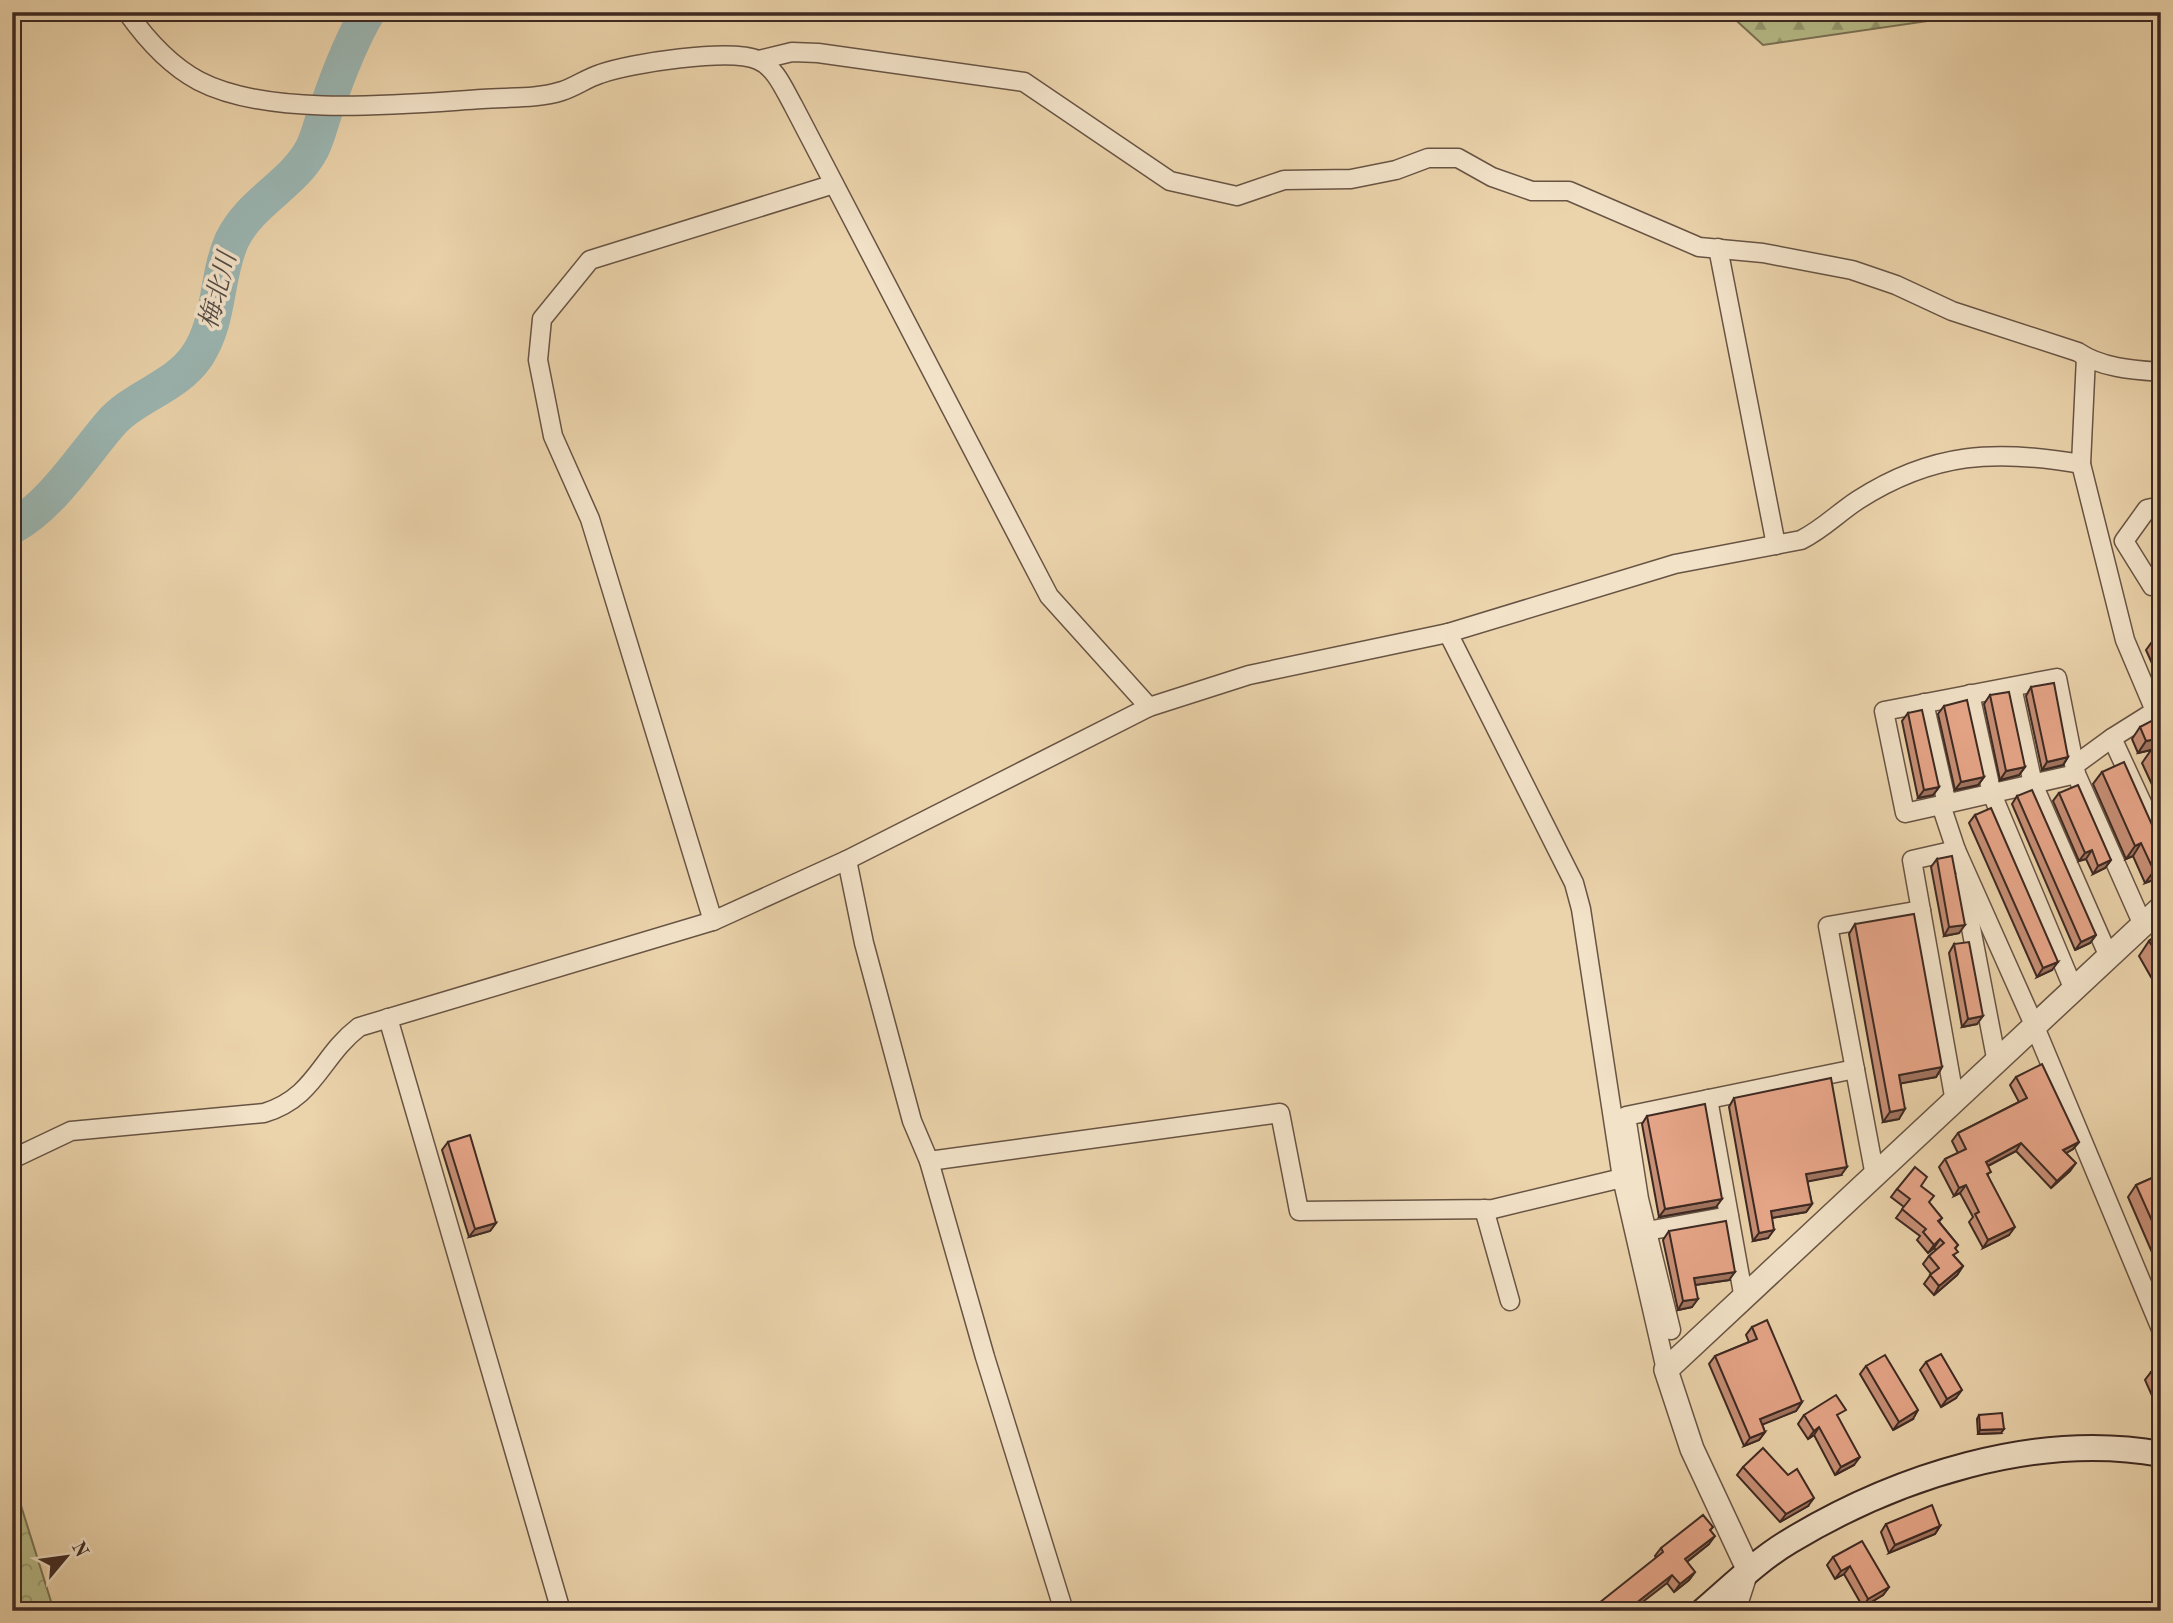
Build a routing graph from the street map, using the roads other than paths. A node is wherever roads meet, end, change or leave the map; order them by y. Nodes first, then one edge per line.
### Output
1 (127, 12) edge
2 (759, 60) junction
3 (834, 184) junction
4 (1718, 248) junction
5 (2086, 357) junction
6 (2161, 372) edge
7 (2081, 464) junction
8 (2161, 506) edge
9 (1776, 545) junction
10 (2161, 584) edge
11 (1448, 633) junction
12 (2012, 687) junction
13 (1970, 694) junction
14 (1924, 703) junction
15 (1149, 707) junction
16 (2158, 718) edge
17 (2112, 738) junction
18 (2075, 770) junction
19 (2033, 784) junction
20 (1992, 794) junction
21 (1944, 805) junction
22 (2161, 844) edge
23 (1956, 850) junction
24 (847, 860) junction
25 (2161, 908) edge
26 (1921, 910) junction
27 (713, 921) junction
28 (2143, 925) junction
29 (2109, 957) junction
30 (2074, 990) junction
31 (388, 1018) junction
32 (2035, 1027) junction
33 (1997, 1063) junction
34 (1855, 1069) junction
35 (1708, 1099) junction
36 (1955, 1102) junction
37 (12, 1159) edge
38 (929, 1161) junction
39 (1875, 1176) junction
40 (1622, 1178) junction
41 (1484, 1209) junction
42 (1729, 1216) junction
43 (1647, 1231) junction
44 (1744, 1299) junction
45 (1510, 1301) dead end
46 (2161, 1329) edge
47 (1671, 1330) dead end
48 (1665, 1370) junction
49 (2161, 1454) edge
50 (1749, 1571) junction
51 (561, 1611) edge
52 (1064, 1611) edge
53 (1703, 1611) edge
54 (1736, 1611) edge

1 - 2 street
2 - 3 street
2 - 4 street
3 - 15 street
3 - 27 street
4 - 5 street
4 - 9 street
5 - 6 street
5 - 7 street
7 - 9 street
7 - 16 street
8 - 10 street
9 - 11 street
11 - 15 street
11 - 40 street
12 - 13 street
12 - 18 street
12 - 19 street
13 - 14 street
13 - 20 street
14 - 21 street
14 - 21 street
15 - 24 street
16 - 17 street
17 - 18 street
17 - 22 street
18 - 19 street
18 - 28 street
19 - 20 street
19 - 29 street
20 - 21 street
20 - 30 street
21 - 23 street
23 - 26 street
23 - 32 street
23 - 33 street
24 - 27 street
24 - 38 street
25 - 28 street
26 - 34 street
26 - 36 street
27 - 31 street
28 - 29 street
29 - 30 street
30 - 32 street
31 - 37 street
31 - 51 street
32 - 33 street
32 - 46 street
33 - 36 street
34 - 35 street
34 - 39 street
35 - 42 street
35 - 43 street
36 - 39 street
38 - 41 street
38 - 52 street
39 - 44 street
40 - 41 street
40 - 48 street
41 - 45 street
42 - 43 street
42 - 44 street
43 - 47 street
44 - 48 street
48 - 50 street
49 - 50 main road
50 - 53 main road
50 - 54 street

